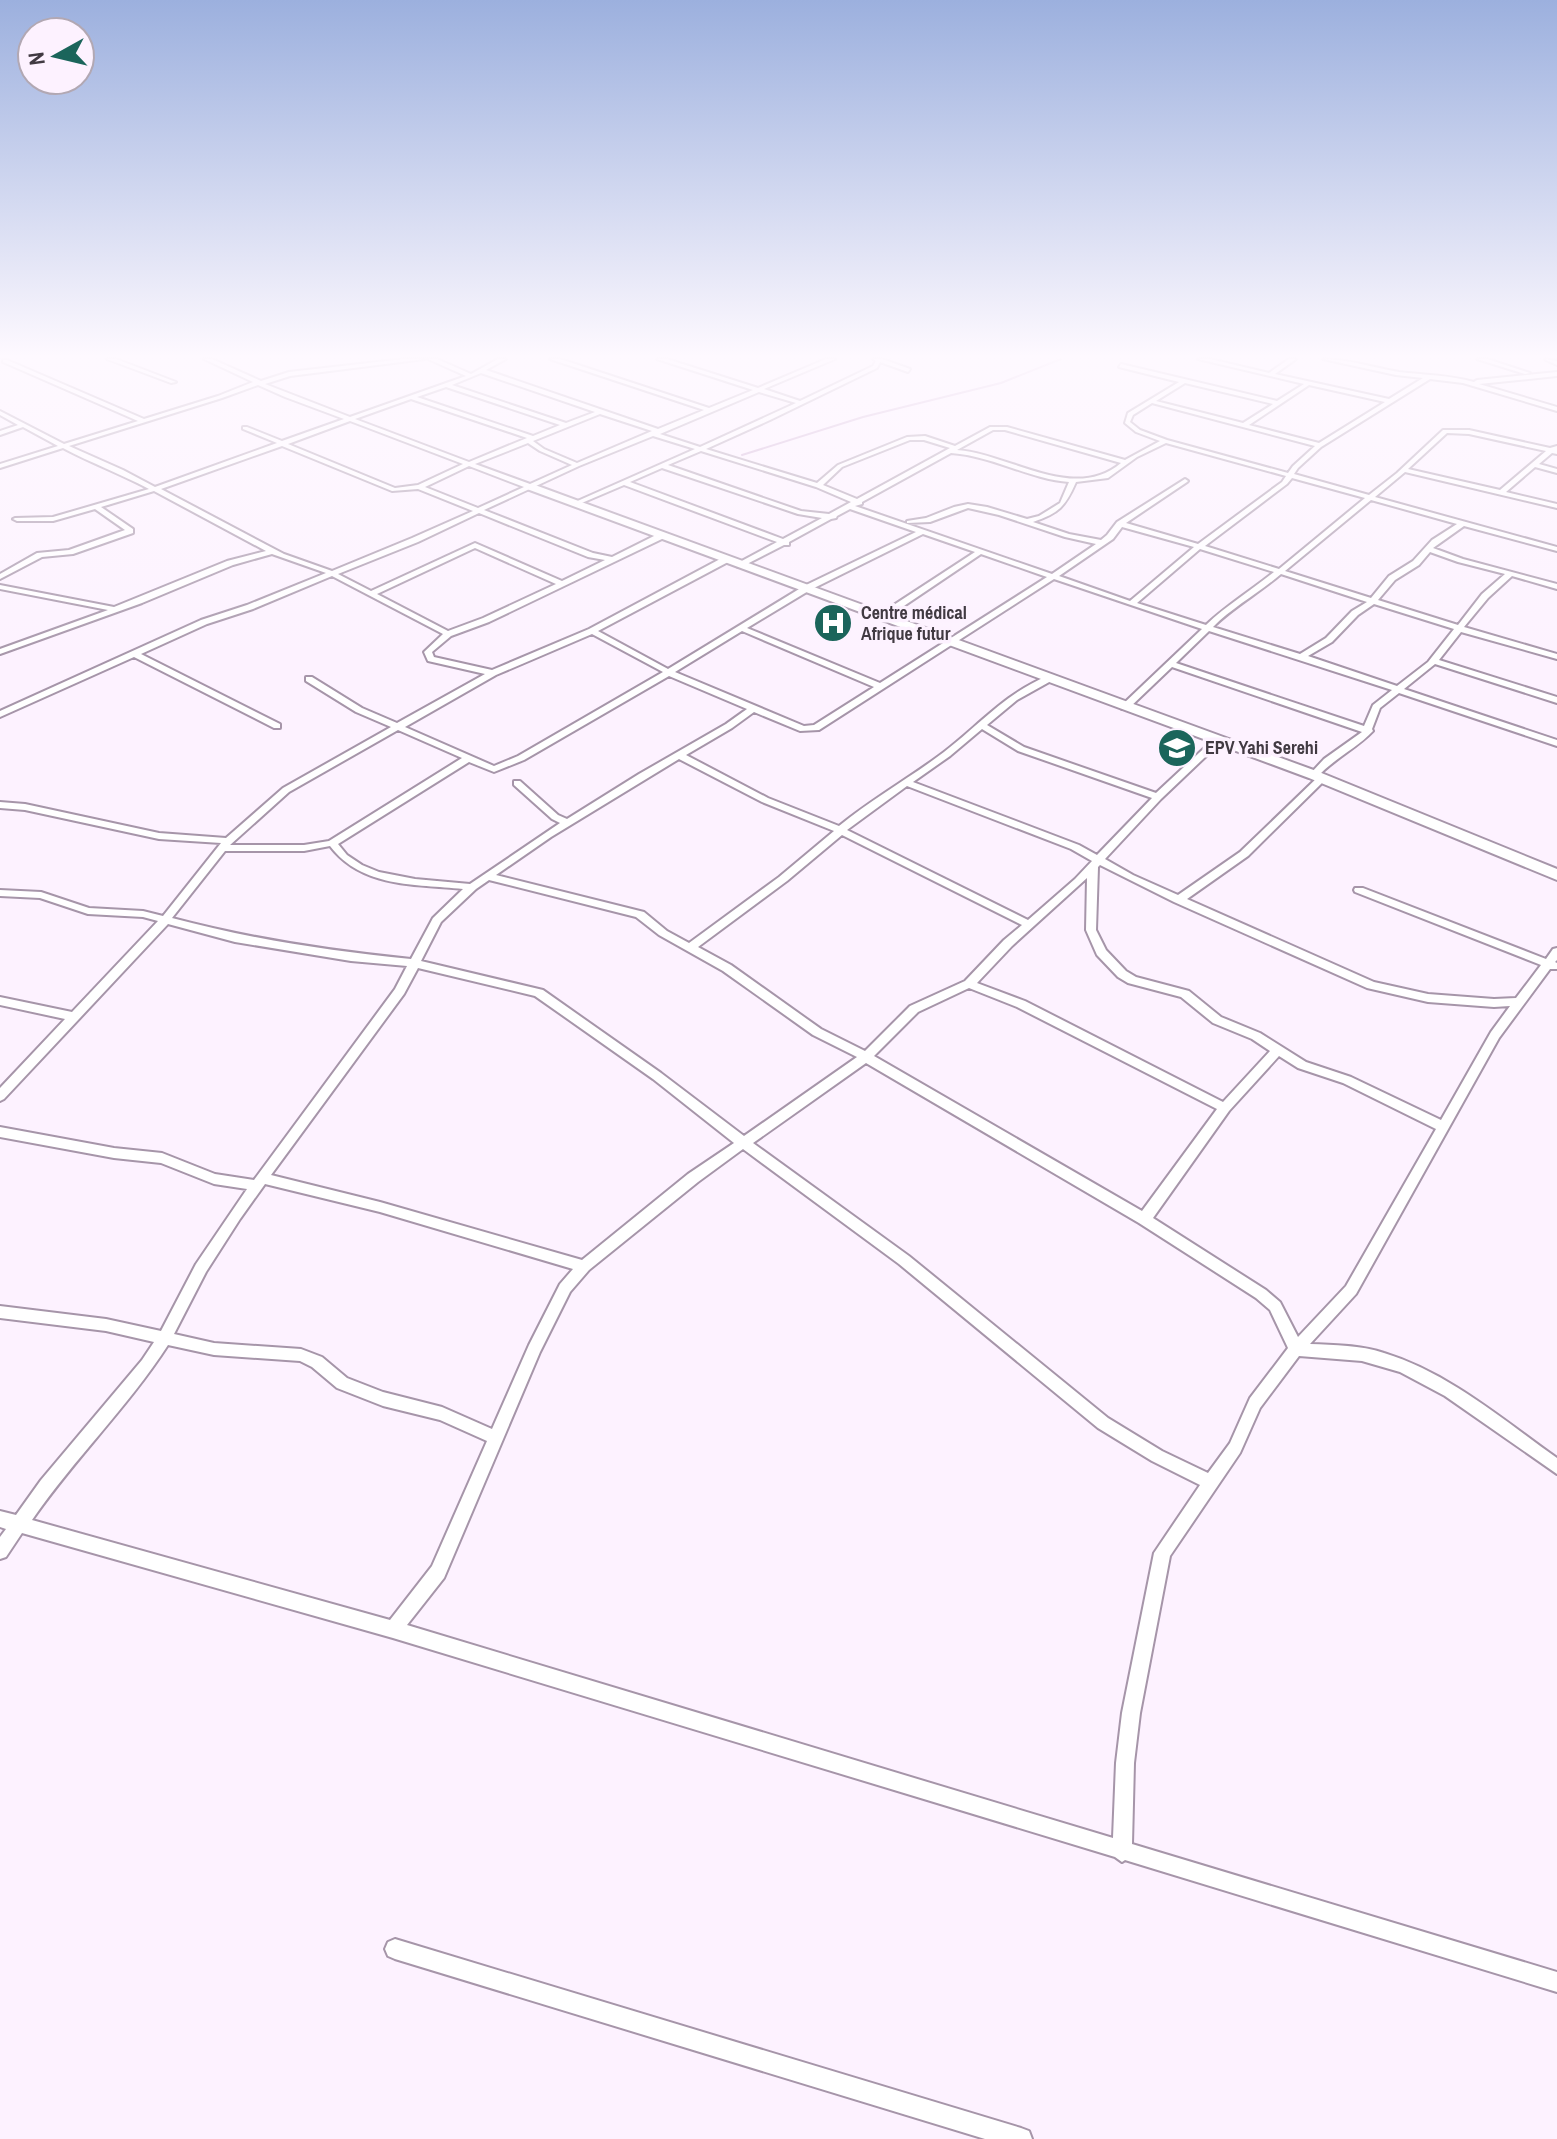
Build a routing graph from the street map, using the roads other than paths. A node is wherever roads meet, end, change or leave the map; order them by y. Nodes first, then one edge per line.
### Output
1 (23, 459) edge
2 (91, 459) edge
3 (241, 459) edge
4 (318, 459) edge
5 (459, 459) edge
6 (481, 459) edge
7 (561, 459) edge
8 (592, 459) edge
9 (678, 459) edge
10 (731, 459) edge
11 (858, 459) edge
12 (937, 459) edge
13 (992, 459) edge
14 (1115, 459) edge
15 (1132, 459) edge
16 (1231, 459) edge
17 (1304, 459) edge
18 (1417, 459) edge
19 (1544, 459) edge
20 (1126, 462) junction
21 (471, 463) junction
22 (577, 465) junction
23 (1534, 465) junction
24 (0, 466) edge
25 (663, 466) junction
26 (1404, 470) junction
27 (1557, 471) edge
28 (1291, 475) junction
29 (1073, 481) junction
30 (1185, 481) dead end
31 (623, 482) junction
32 (818, 486) junction
33 (419, 487) junction
34 (531, 487) junction
35 (155, 489) junction
36 (1502, 492) junction
37 (1371, 496) junction
38 (575, 504) junction
39 (856, 505) junction
40 (95, 506) junction
41 (1557, 506) edge
42 (478, 509) junction
43 (834, 517) junction
44 (17, 519) dead end
45 (893, 521) junction
46 (1026, 522) junction
47 (1463, 523) junction
48 (1120, 524) junction
49 (923, 531) junction
50 (661, 536) junction
51 (1101, 542) junction
52 (786, 543) junction
53 (1201, 545) junction
54 (1429, 549) junction
55 (1557, 549) edge
56 (274, 551) junction
57 (981, 551) junction
58 (613, 559) junction
59 (725, 560) junction
60 (741, 565) junction
61 (1279, 571) junction
62 (329, 572) junction
63 (1510, 574) junction
64 (1051, 576) junction
65 (0, 577) edge
66 (563, 584) junction
67 (0, 587) edge
68 (1557, 587) edge
69 (807, 588) junction
70 (371, 594) junction
71 (1372, 602) junction
72 (1132, 603) junction
73 (114, 608) junction
74 (883, 616) junction
75 (741, 628) junction
76 (1209, 628) junction
77 (1462, 628) junction
78 (592, 631) junction
79 (448, 634) junction
80 (952, 642) junction
81 (0, 652) edge
82 (135, 654) junction
83 (1301, 657) junction
84 (1557, 657) edge
85 (1434, 661) junction
86 (1171, 664) junction
87 (668, 672) junction
88 (493, 673) junction
89 (309, 679) dead end
90 (1048, 679) junction
91 (882, 687) junction
92 (1396, 690) junction
93 (1557, 700) edge
94 (1125, 707) junction
95 (752, 709) junction
96 (0, 714) edge
97 (981, 725) junction
98 (277, 726) dead end
99 (398, 727) junction
100 (1369, 731) junction
101 (1217, 741) junction
102 (1557, 743) edge
103 (679, 755) junction
104 (469, 758) junction
105 (1318, 777) junction
106 (905, 782) junction
107 (517, 783) dead end
108 (1158, 797) junction
109 (0, 806) edge
110 (568, 823) junction
111 (840, 830) junction
112 (332, 843) junction
113 (224, 844) junction
114 (1096, 862) junction
115 (1557, 875) edge
116 (489, 877) junction
117 (472, 887) junction
118 (1359, 890) dead end
119 (0, 893) edge
120 (1178, 900) junction
121 (166, 919) junction
122 (1028, 924) junction
123 (692, 946) junction
124 (1555, 961) edge
125 (412, 963) junction
126 (969, 984) junction
127 (0, 1001) edge
128 (1519, 1002) junction
129 (74, 1017) junction
130 (1277, 1051) junction
131 (866, 1057) junction
132 (0, 1096) edge
133 (1225, 1108) junction
134 (1444, 1127) junction
135 (0, 1132) edge
136 (745, 1143) junction
137 (259, 1181) junction
138 (1144, 1219) junction
139 (584, 1266) junction
140 (0, 1312) edge
141 (165, 1338) junction
142 (1296, 1349) junction
143 (496, 1438) junction
144 (1557, 1467) edge
145 (1212, 1483) junction
146 (9, 1521) edge
147 (0, 1551) edge
148 (393, 1629) junction
149 (1122, 1852) junction
150 (395, 1949) dead end
151 (1557, 1982) edge
152 (1021, 2139) edge

1 - 24 street
2 - 35 street
3 - 35 street
4 - 33 street
5 - 21 street
6 - 21 street
7 - 22 street
8 - 22 street
9 - 25 street
10 - 32 street
11 - 32 street
12 - 39 street
13 - 29 street
14 - 20 street
15 - 20 street
16 - 28 street
17 - 28 street
18 - 26 street
19 - 23 street
20 - 29 street
21 - 33 street
21 - 34 street
22 - 34 street
23 - 27 street
23 - 36 street
25 - 31 street
25 - 43 street
26 - 36 street
26 - 37 street
28 - 37 street
28 - 53 street
29 - 46 street
30 - 48 street
31 - 38 street
31 - 52 street
32 - 39 street
33 - 42 street
34 - 38 street
34 - 42 street
35 - 40 street
35 - 56 street
36 - 41 street
37 - 47 street
37 - 61 street
38 - 50 street
39 - 43 street
39 - 45 street
40 - 44 street
40 - 65 street
42 - 58 street
42 - 62 street
43 - 52 street
45 - 46 street
45 - 49 street
46 - 51 street
47 - 54 street
47 - 55 street
48 - 51 street
48 - 53 street
49 - 57 street
49 - 69 street
50 - 58 street
50 - 59 street
51 - 64 street
52 - 60 street
53 - 61 street
53 - 72 street
54 - 63 street
54 - 71 street
56 - 62 street
56 - 73 street
57 - 64 street
57 - 74 street
58 - 66 street
59 - 60 street
59 - 78 street
60 - 69 street
61 - 71 street
61 - 76 street
62 - 70 street
62 - 82 street
63 - 68 street
63 - 77 street
64 - 72 street
64 - 80 street
66 - 70 street
66 - 79 street
67 - 73 street
69 - 74 street
69 - 75 street
70 - 79 street
71 - 77 street
71 - 83 street
72 - 76 street
73 - 81 street
74 - 80 street
75 - 87 street
75 - 91 street
76 - 83 street
76 - 86 street
77 - 84 street
77 - 85 street
78 - 87 street
78 - 88 street
79 - 88 street
80 - 90 street
80 - 91 street
82 - 96 street
82 - 98 street
83 - 92 street
85 - 92 street
85 - 93 street
86 - 94 street
86 - 100 street
87 - 95 street
87 - 104 street
88 - 99 street
89 - 99 street
90 - 94 street
90 - 97 street
91 - 95 street
92 - 100 street
92 - 102 street
94 - 101 street
95 - 103 street
97 - 106 street
97 - 108 street
99 - 104 street
99 - 113 street
100 - 105 street
101 - 105 street
101 - 108 street
103 - 110 street
103 - 111 street
104 - 112 street
105 - 115 street
105 - 120 street
106 - 111 street
106 - 114 street
107 - 110 street
108 - 114 street
109 - 113 street
110 - 116 street
111 - 122 street
111 - 123 street
112 - 113 street
112 - 117 street
113 - 121 street
114 - 120 street
114 - 122 street
114 - 130 street
116 - 117 street
116 - 123 street
117 - 125 street
118 - 124 street
119 - 121 street
120 - 128 street
121 - 125 street
121 - 129 street
122 - 126 street
123 - 131 street
124 - 128 street
125 - 136 street
125 - 137 street
126 - 131 street
126 - 133 street
127 - 129 street
128 - 134 street
129 - 132 street
130 - 133 street
130 - 134 street
131 - 136 street
131 - 138 street
133 - 138 street
134 - 142 street
135 - 137 street
136 - 139 street
136 - 145 street
137 - 139 street
137 - 141 street
138 - 142 street
139 - 143 street
140 - 141 street
141 - 143 street
141 - 146 street
142 - 144 street
142 - 145 street
143 - 148 street
145 - 149 street
146 - 147 street
146 - 148 street
148 - 149 street
149 - 151 street
150 - 152 street

